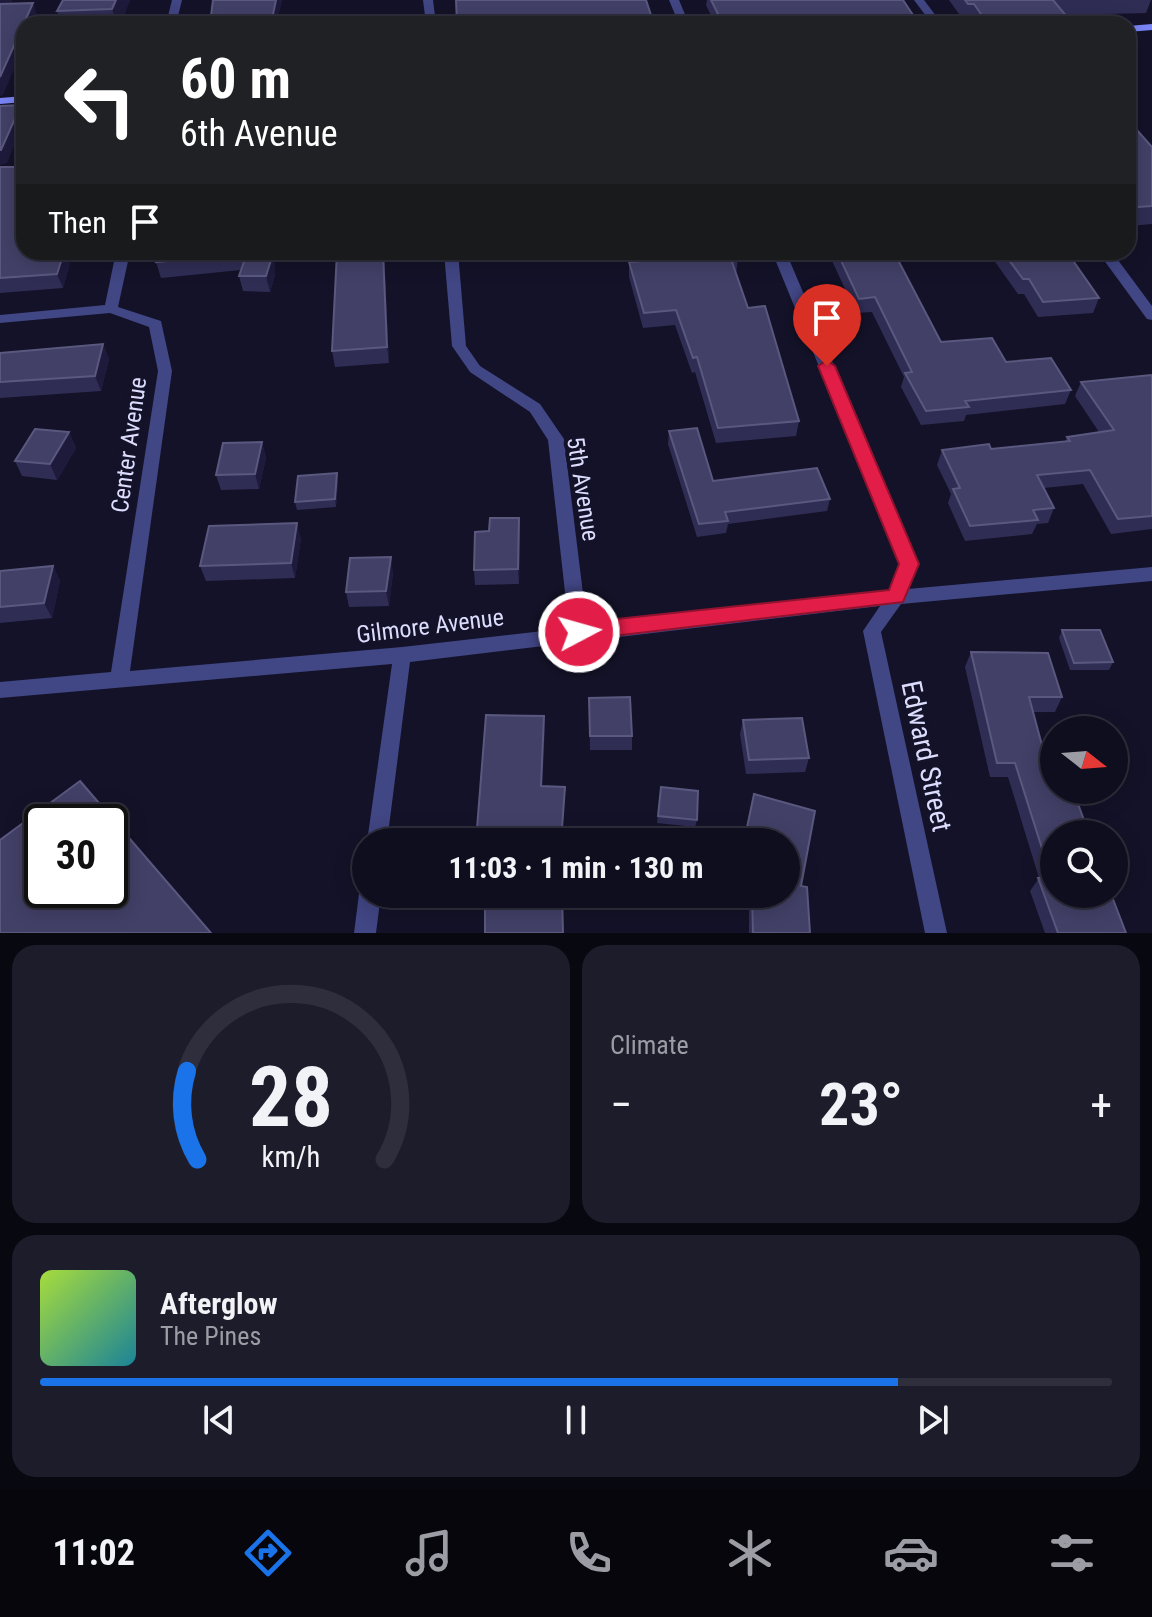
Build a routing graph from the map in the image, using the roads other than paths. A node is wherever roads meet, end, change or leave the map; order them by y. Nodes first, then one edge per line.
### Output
1 (121, 260) edge
2 (452, 260) edge
3 (782, 260) edge
4 (1111, 260) edge
5 (111, 309) junction
6 (1152, 316) edge
7 (0, 319) edge
8 (1152, 574) edge
9 (896, 597) junction
10 (579, 632) junction
11 (402, 655) junction
12 (120, 678) junction
13 (0, 690) edge
14 (379, 828) edge
15 (368, 908) edge
16 (365, 933) edge
17 (936, 933) edge

1 - 5 street
2 - 10 street, 5th Avenue
3 - 9 street, Edward Street
4 - 6 street
5 - 7 street
5 - 12 street, Center Avenue
8 - 9 street, Gilmore Avenue
9 - 10 street, Gilmore Avenue
9 - 17 street, Edward Street
10 - 11 street, Gilmore Avenue
11 - 12 street, Gilmore Avenue
11 - 14 street
12 - 13 street, Gilmore Avenue
15 - 16 street

